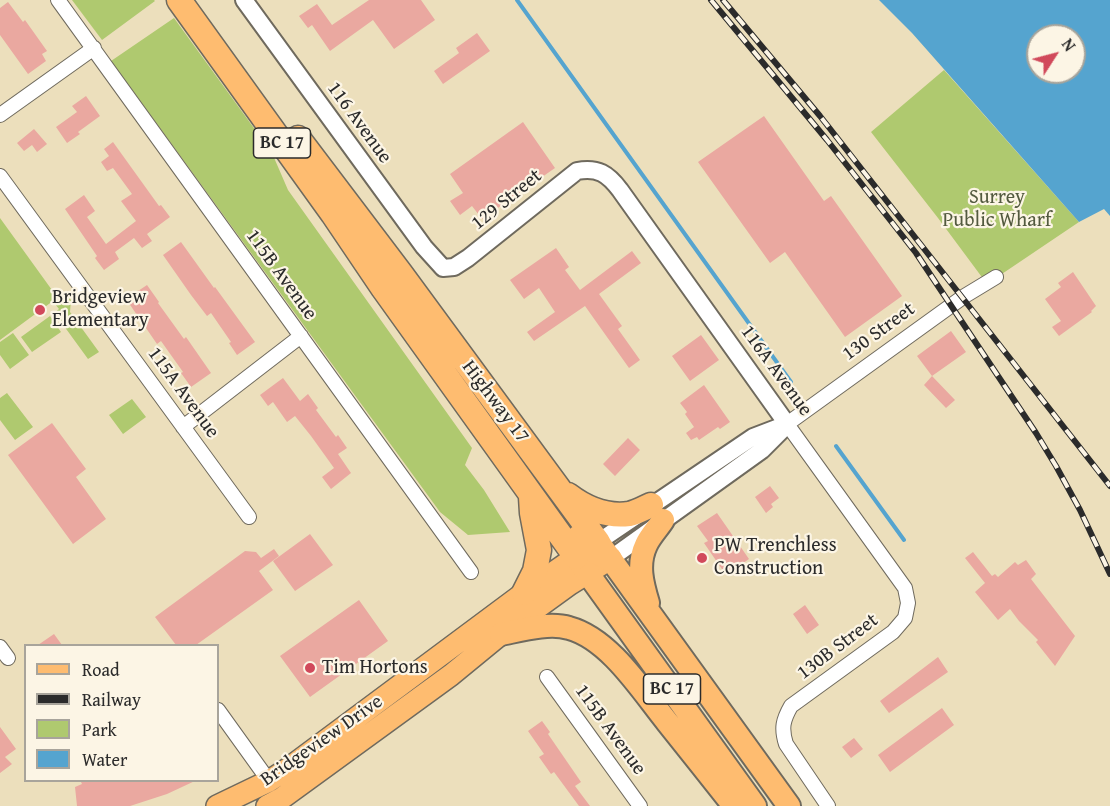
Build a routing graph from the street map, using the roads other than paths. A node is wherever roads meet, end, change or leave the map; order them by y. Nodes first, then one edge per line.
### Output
1 (58, 0) edge
2 (179, 0) edge
3 (198, 0) edge
4 (244, 0) edge
5 (94, 48) junction
6 (0, 115) edge
7 (599, 171) joint
8 (0, 176) edge
9 (443, 268) joint
10 (996, 277) dead end
11 (383, 288) junction
12 (301, 336) junction
13 (788, 424) junction
14 (183, 427) junction
15 (558, 487) junction
16 (531, 495) junction
17 (657, 513) junction
18 (249, 517) dead end
19 (592, 556) junction
20 (471, 572) dead end
21 (524, 592) junction
22 (908, 603) joint
23 (651, 616) junction
24 (501, 634) junction
25 (547, 677) dead end
26 (219, 711) edge
27 (269, 781) junction
28 (279, 803) edge
29 (217, 806) edge
30 (640, 806) edge
31 (734, 806) edge
32 (755, 806) edge
33 (789, 806) edge
34 (828, 806) edge

1 - 5 street, 115B Avenue
2 - 11 highway, Highway 17 / BC 17
3 - 15 highway, Highway 17 / BC 17
4 - 9 street, 116 Avenue
5 - 6 street
5 - 12 street, 115B Avenue
7 - 9 street, 129 Street
7 - 13 street, 116A Avenue
8 - 14 street, 115A Avenue
10 - 13 street, 130 Street
11 - 16 highway, Highway 17 / BC 17
11 - 19 highway
12 - 14 street
12 - 20 street, 115B Avenue
13 - 17 street, 130 Street
13 - 22 street, 116A Avenue
14 - 18 street, 115A Avenue
15 - 17 highway
15 - 19 highway, Highway 17 / BC 17
16 - 19 highway, Highway 17 / BC 17
16 - 21 highway
17 - 19 street, 130 Street
17 - 23 highway
19 - 21 main road, Bridgeview Drive
19 - 23 highway, Highway 17 / BC 17
19 - 24 main road, Bridgeview Drive
19 - 32 highway, Highway 17 / BC 17
21 - 27 main road, Bridgeview Drive
22 - 34 street, 130B Street
23 - 33 highway, Highway 17 / BC 17
24 - 28 main road, Bridgeview Drive
24 - 31 highway
25 - 30 street, 115B Avenue
26 - 27 street
27 - 28 street
27 - 29 main road, Bridgeview Drive

